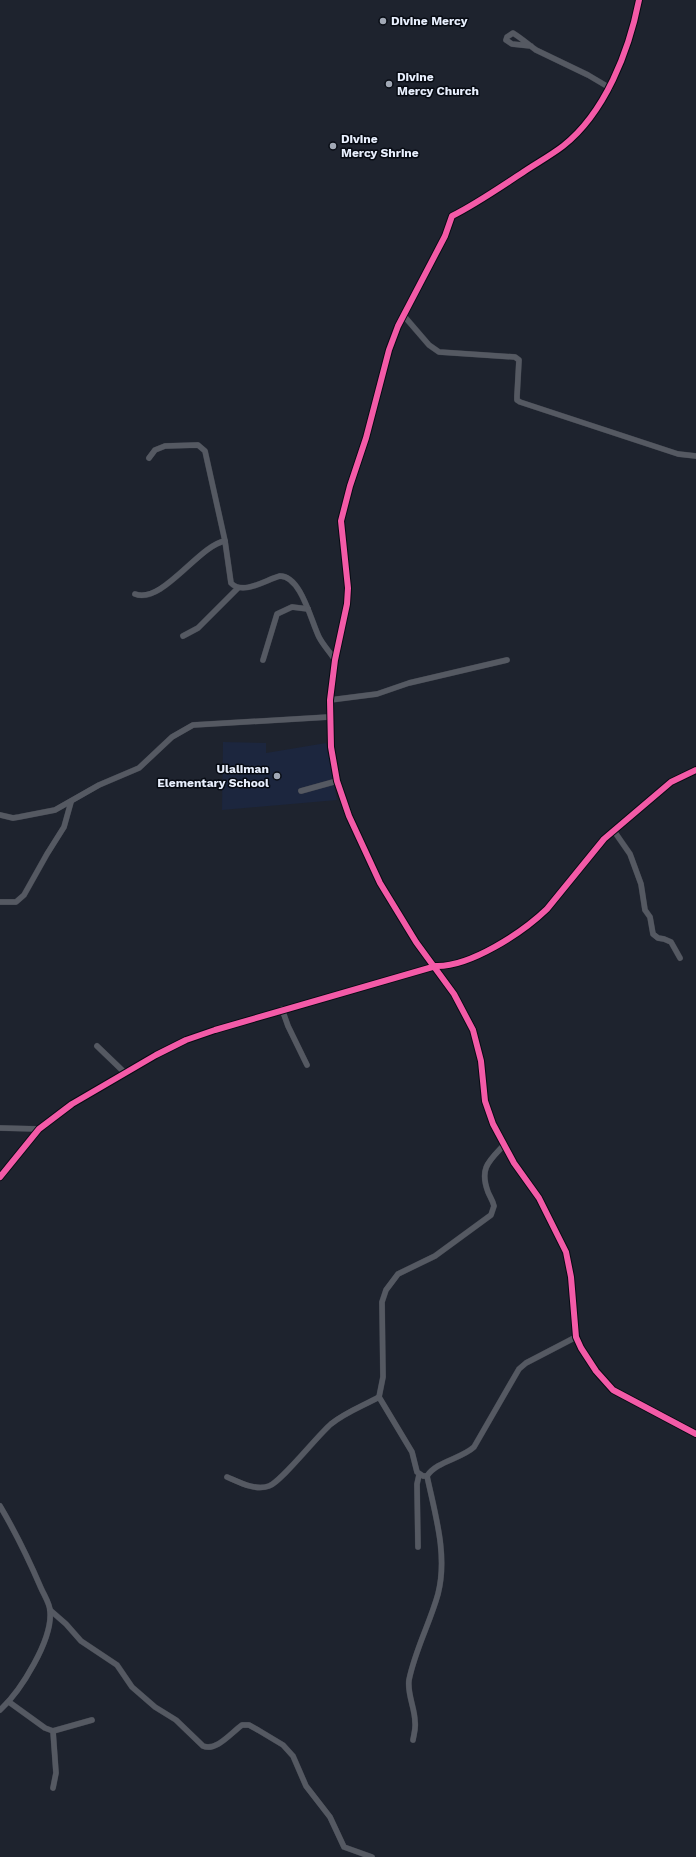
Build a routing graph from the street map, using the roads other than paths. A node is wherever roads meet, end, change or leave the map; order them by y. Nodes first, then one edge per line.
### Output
1 (639, 0) edge
2 (531, 46) dead end
3 (610, 88) junction
4 (404, 316) junction
5 (696, 456) edge
6 (149, 458) dead end
7 (225, 541) junction
8 (238, 588) junction
9 (135, 594) dead end
10 (308, 609) junction
11 (182, 636) dead end
12 (263, 660) dead end
13 (335, 660) junction
14 (507, 660) dead end
15 (330, 700) junction
16 (329, 717) junction
17 (696, 770) edge
18 (337, 782) junction
19 (301, 791) dead end
20 (71, 802) junction
21 (0, 815) edge
22 (614, 831) junction
23 (0, 902) edge
24 (680, 958) dead end
25 (436, 966) junction
26 (282, 1009) junction
27 (97, 1046) dead end
28 (308, 1065) dead end
29 (124, 1072) junction
30 (0, 1128) edge
31 (39, 1129) junction
32 (504, 1145) junction
33 (0, 1177) edge
34 (576, 1337) junction
35 (379, 1397) junction
36 (696, 1434) edge
37 (420, 1475) junction
38 (428, 1476) junction
39 (228, 1477) dead end
40 (0, 1506) edge
41 (418, 1547) dead end
42 (50, 1610) junction
43 (9, 1702) junction
44 (0, 1710) edge
45 (92, 1720) dead end
46 (53, 1732) junction
47 (413, 1740) dead end
48 (53, 1788) dead end
49 (372, 1857) edge

1 - 3 street
2 - 3 street
3 - 4 street
4 - 5 street
4 - 13 street
6 - 7 street
7 - 8 street
7 - 9 street
8 - 10 street
8 - 11 street
10 - 12 street
10 - 13 street
13 - 15 street
14 - 15 street
15 - 16 street
16 - 18 street
16 - 20 street
17 - 22 street
18 - 19 street
18 - 25 street
20 - 21 street
20 - 23 street
22 - 24 street
22 - 25 street
25 - 26 street
25 - 32 street
26 - 28 street
26 - 29 street
27 - 29 street
29 - 31 street
30 - 31 street
31 - 33 street
32 - 34 street
32 - 35 street
34 - 36 street
34 - 38 street
35 - 37 street
35 - 39 street
37 - 38 street
37 - 41 street
38 - 47 street
40 - 42 street
42 - 43 street
42 - 49 street
43 - 44 street
43 - 46 street
45 - 46 street
46 - 48 street

